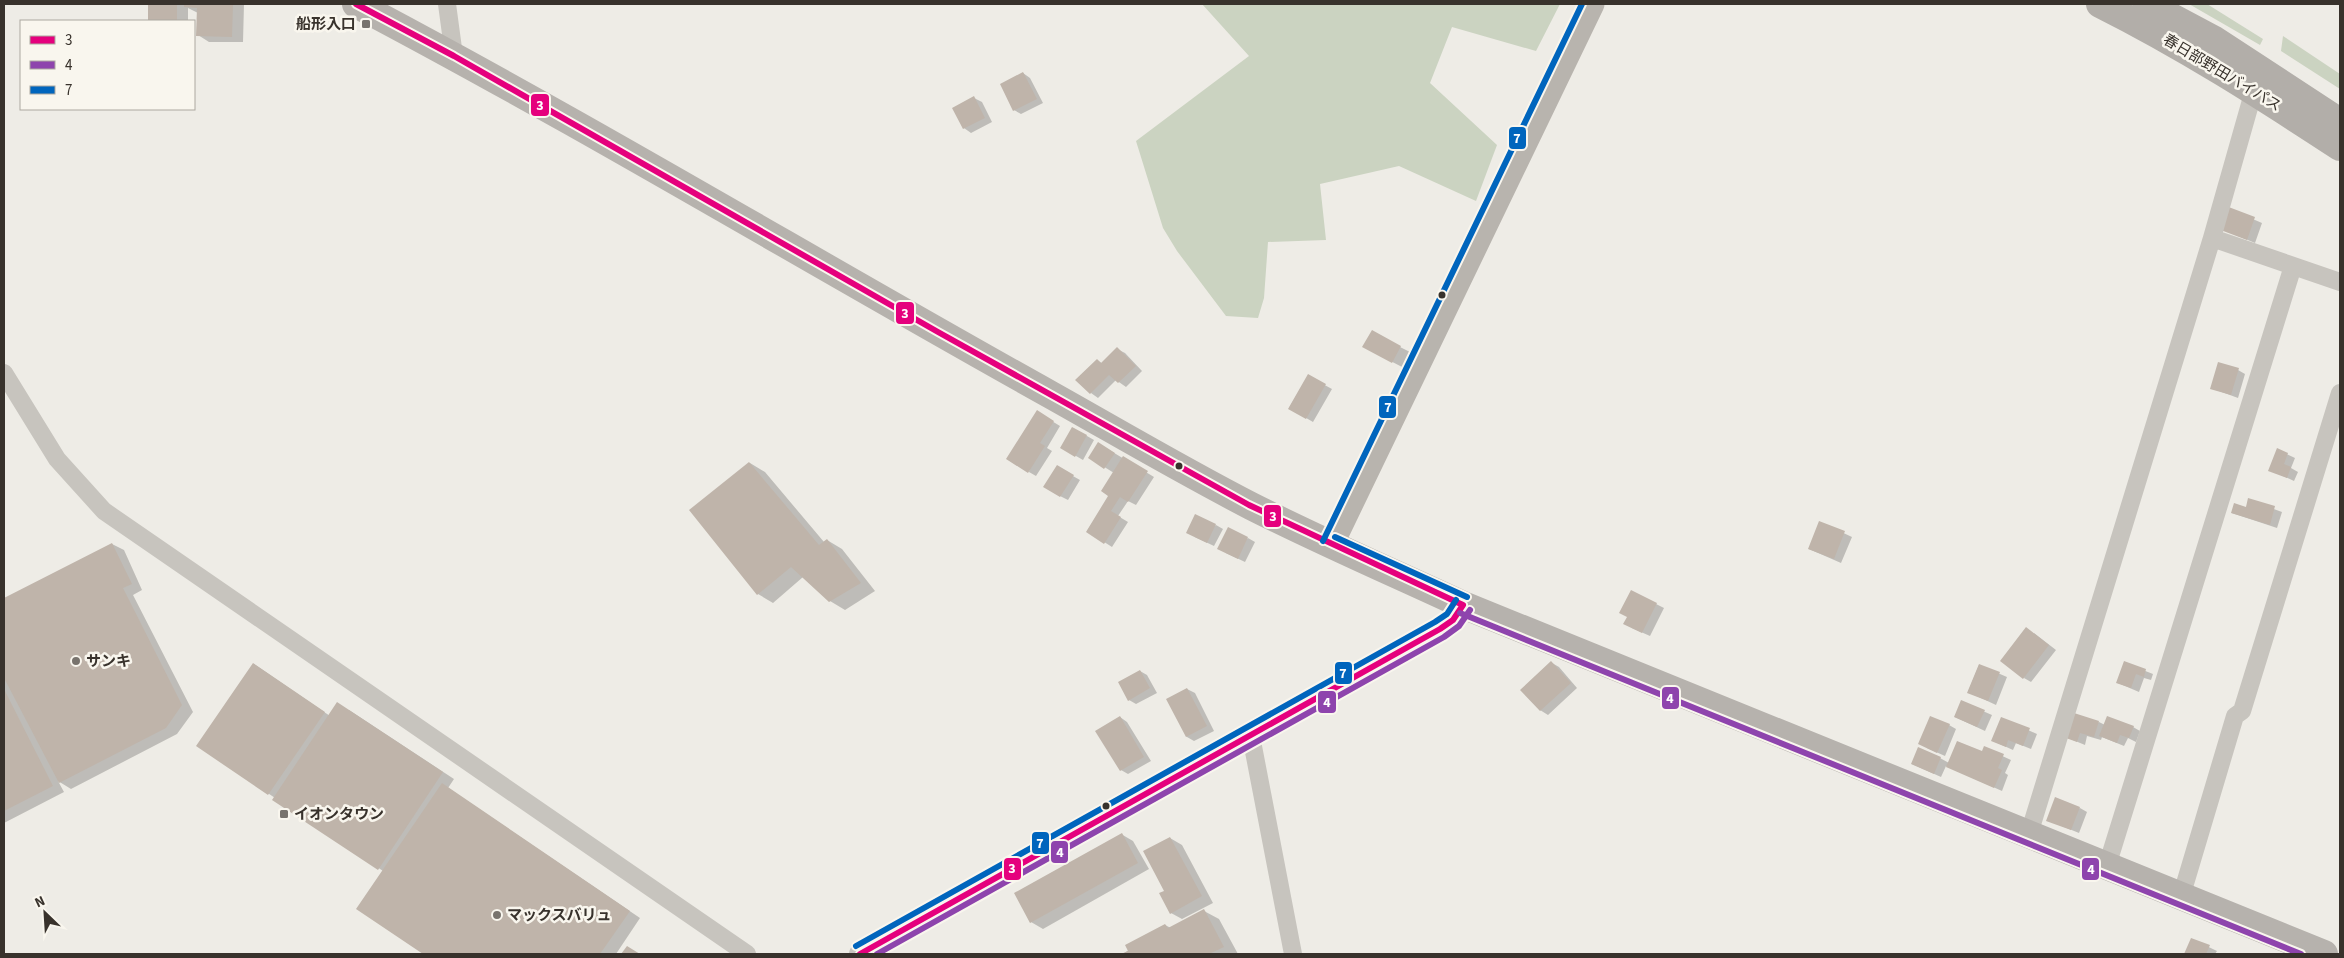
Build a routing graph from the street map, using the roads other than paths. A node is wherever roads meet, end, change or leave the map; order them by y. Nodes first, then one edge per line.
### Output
1 (356, 4) edge
2 (447, 4) edge
3 (1592, 4) edge
4 (2100, 4) edge
5 (2146, 4) edge
6 (454, 56) junction
7 (2254, 90) junction
8 (2340, 122) edge
9 (2340, 147) edge
10 (2212, 238) junction
11 (2293, 266) junction
12 (2340, 282) edge
13 (4, 373) edge
14 (2340, 393) edge
15 (1330, 545) junction
16 (1463, 605) junction
17 (1251, 736) junction
18 (2029, 834) junction
19 (2107, 866) junction
20 (2182, 897) junction
21 (747, 954) edge
22 (860, 954) edge
23 (1293, 954) edge
24 (2324, 954) edge

1 - 6 main road
2 - 6 street
3 - 15 main road
4 - 7 highway, 春日部野田バイパス
5 - 8 highway, 春日部野田バイパス
6 - 15 main road
7 - 9 highway, 春日部野田バイパス
7 - 10 street
10 - 11 street
10 - 18 street
11 - 12 street
11 - 19 street
13 - 21 street
14 - 20 street
15 - 16 main road
16 - 17 street
16 - 18 main road
17 - 22 street
17 - 23 street
18 - 19 main road
19 - 20 main road
20 - 24 main road

